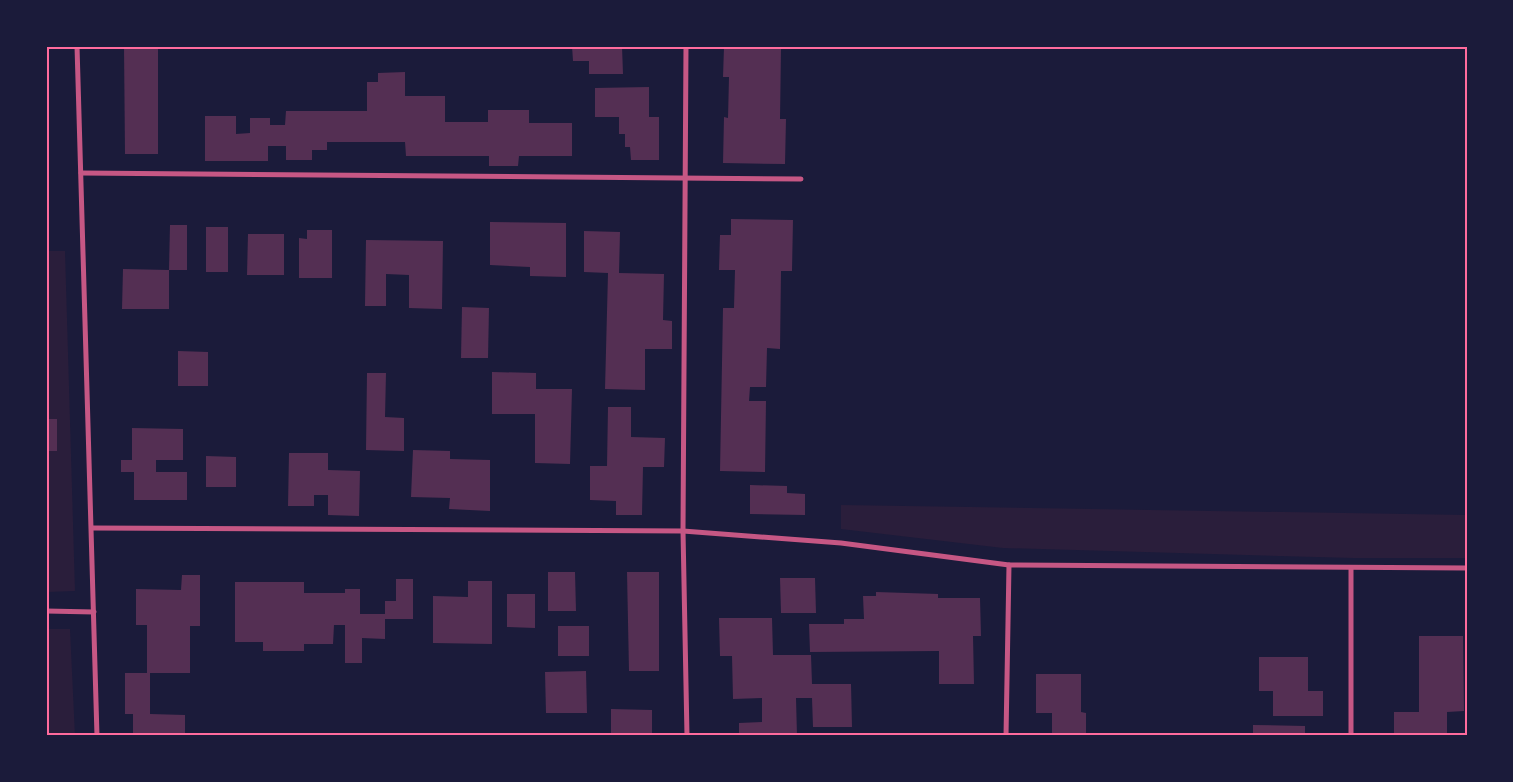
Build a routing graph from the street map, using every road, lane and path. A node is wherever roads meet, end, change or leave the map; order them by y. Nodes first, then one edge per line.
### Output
1 (77, 46) edge
2 (686, 46) edge
3 (81, 173) junction
4 (686, 179) junction
5 (801, 179) dead end
6 (92, 528) junction
7 (683, 531) junction
8 (1009, 565) junction
9 (1351, 568) junction
10 (1467, 568) edge
11 (46, 611) edge
12 (94, 612) junction
13 (98, 736) edge
14 (687, 736) edge
15 (1006, 736) edge
16 (1351, 736) edge

1 - 3 street
2 - 4 street
3 - 4 street
3 - 6 street
4 - 5 street
4 - 7 street
6 - 7 street
6 - 12 street
7 - 8 street
7 - 14 street
8 - 9 street
8 - 15 street
9 - 10 street
9 - 16 street
11 - 12 street
12 - 13 street

